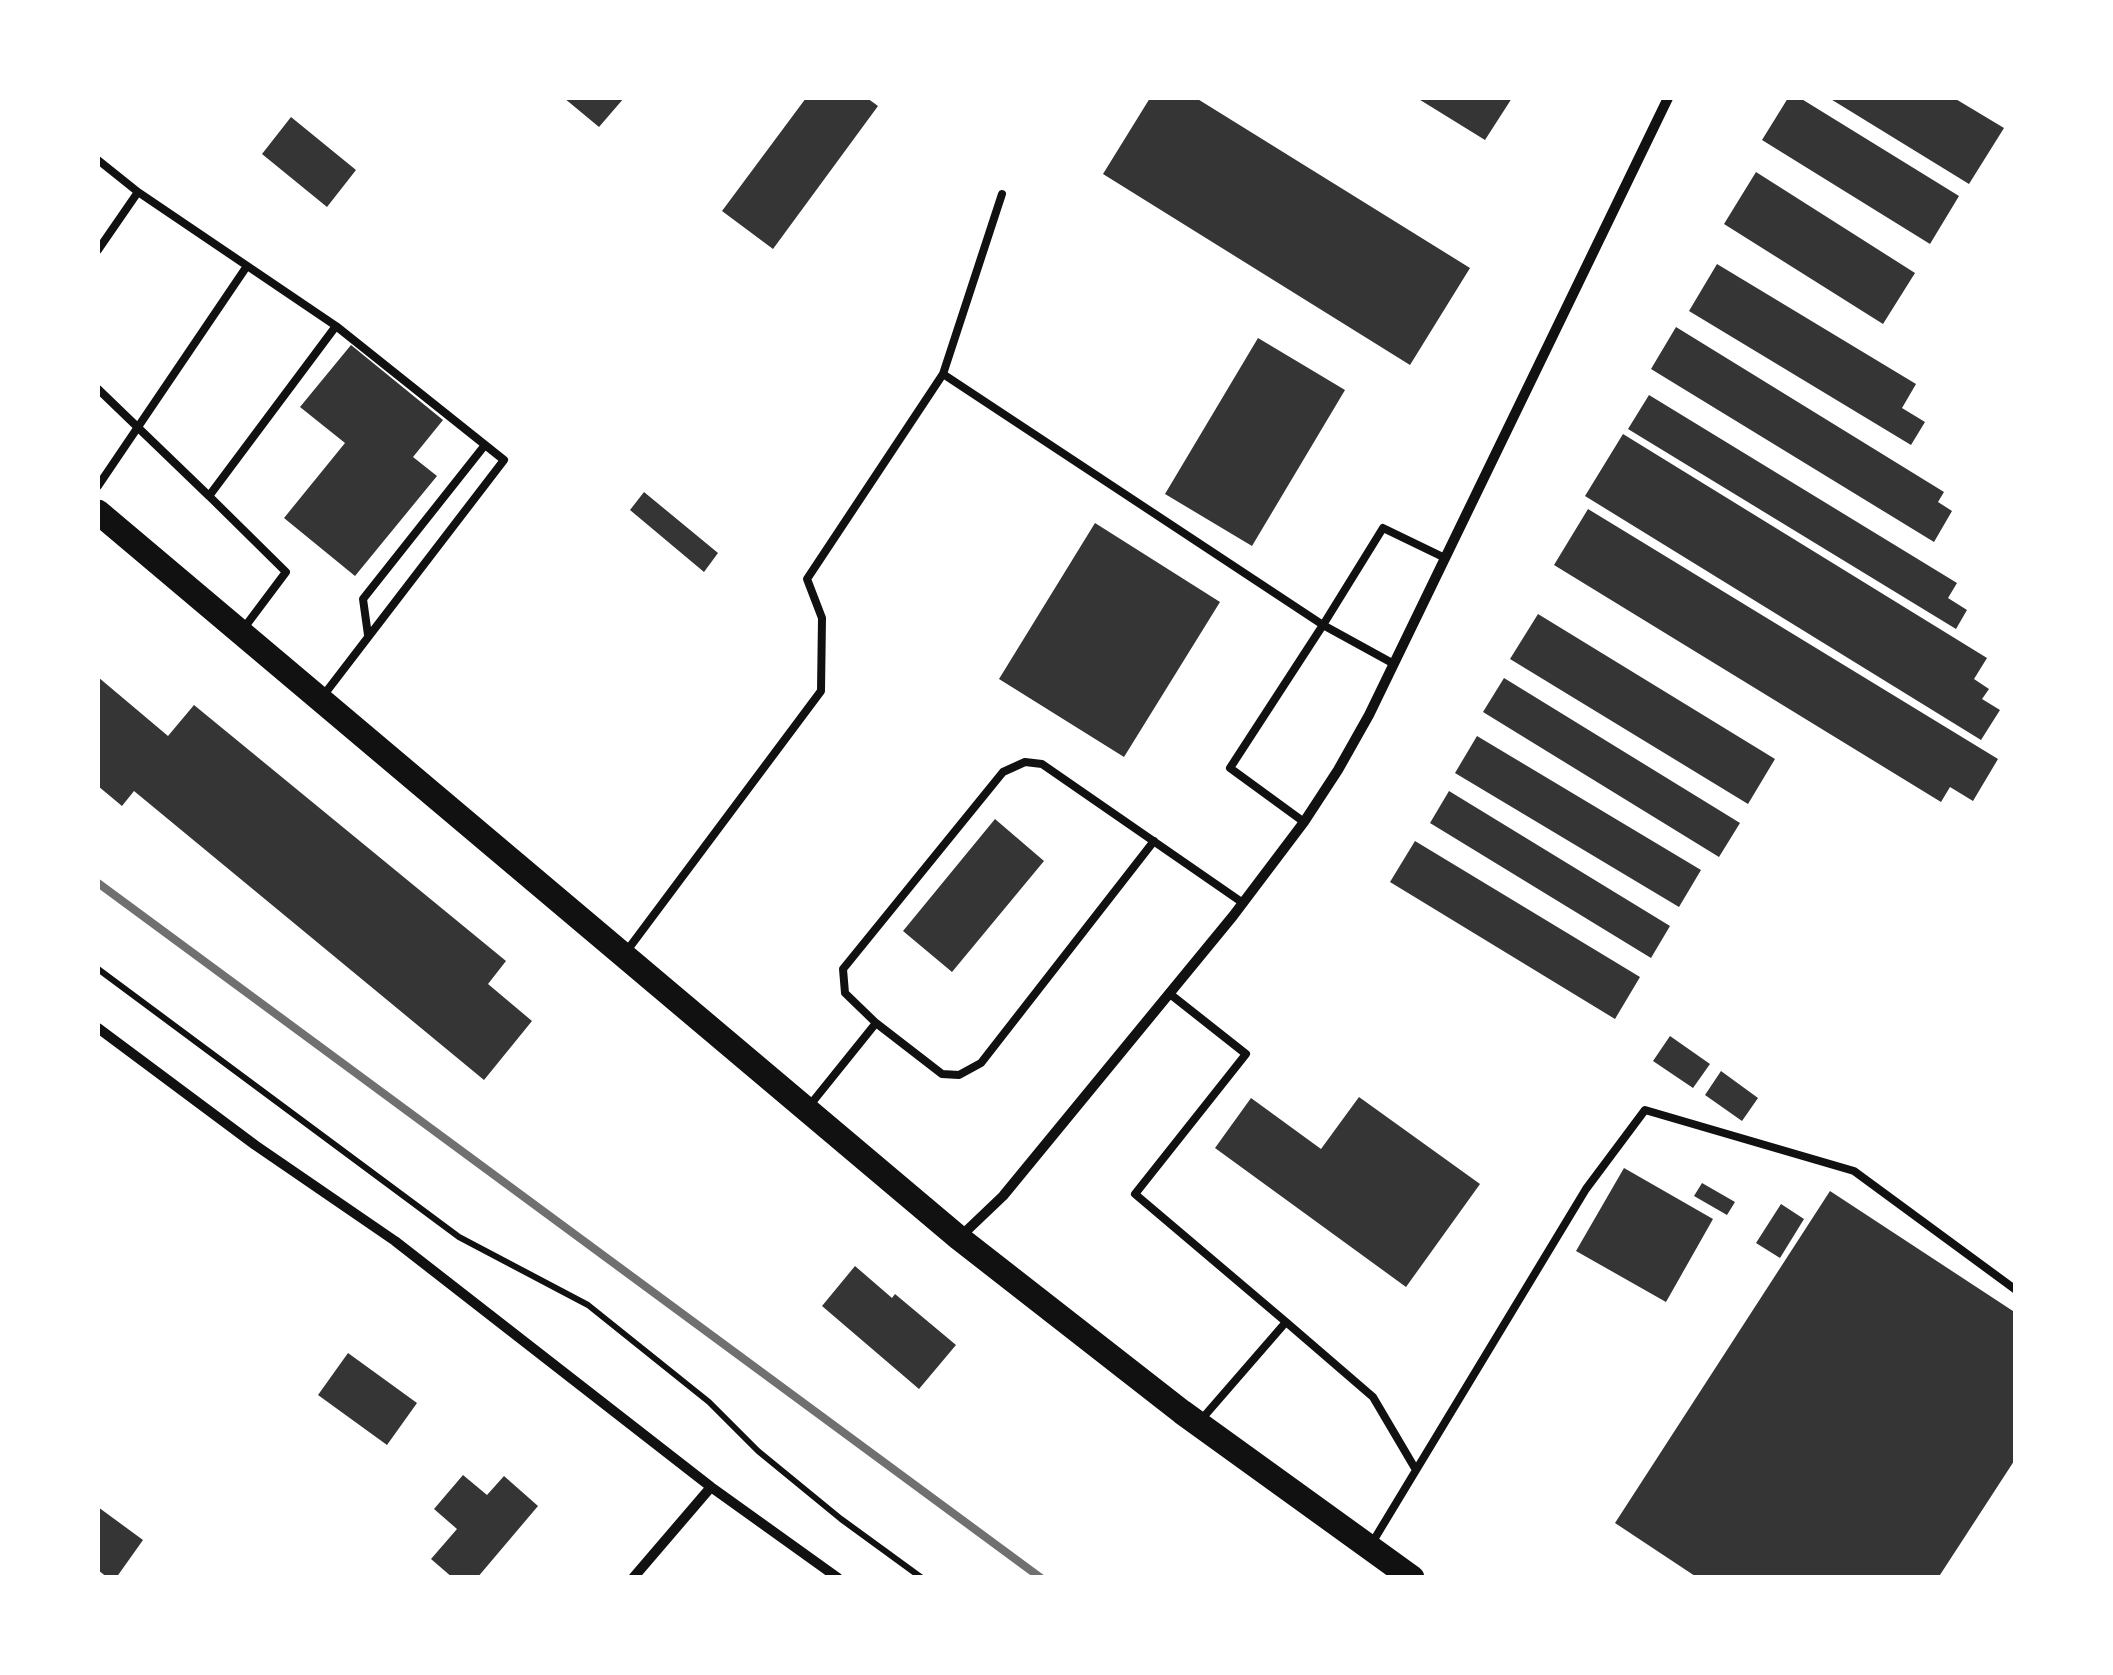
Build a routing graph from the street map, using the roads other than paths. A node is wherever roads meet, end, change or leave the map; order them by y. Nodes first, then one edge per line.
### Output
1 (1668, 98) edge
2 (98, 160) edge
3 (138, 192) junction
4 (1002, 194) dead end
5 (98, 250) edge
6 (247, 266) junction
7 (336, 326) junction
8 (943, 374) junction
9 (98, 389) edge
10 (137, 424) junction
11 (485, 445) junction
12 (98, 486) edge
13 (209, 496) junction
14 (98, 512) edge
15 (1444, 558) junction
16 (1323, 625) junction
17 (240, 632) junction
18 (368, 635) junction
19 (1394, 664) junction
20 (320, 700) junction
21 (1304, 822) junction
22 (1154, 841) junction
23 (1243, 902) junction
24 (624, 955) junction
25 (1170, 994) junction
26 (876, 1023) junction
27 (98, 1028) edge
28 (806, 1110) junction
29 (959, 1238) junction
30 (2016, 1290) edge
31 (1286, 1322) junction
32 (1198, 1424) junction
33 (1416, 1470) junction
34 (711, 1486) junction
35 (1369, 1547) junction
36 (633, 1578) edge
37 (838, 1578) edge
38 (1412, 1578) edge

1 - 15 street
2 - 3 lane
3 - 5 lane
3 - 6 lane
4 - 8 lane
6 - 7 lane
6 - 10 lane
7 - 11 lane
7 - 13 lane
8 - 16 lane
8 - 24 lane
9 - 10 lane
10 - 12 lane
10 - 13 lane
11 - 18 lane
11 - 18 lane
13 - 17 lane
14 - 17 main road
15 - 16 lane
15 - 19 street
16 - 19 lane
16 - 21 lane
17 - 20 main road
18 - 20 lane
19 - 21 street
20 - 24 main road
21 - 23 street
22 - 23 lane
22 - 26 lane
22 - 26 lane
23 - 25 street
24 - 28 main road
25 - 29 street
25 - 31 lane
26 - 28 lane
27 - 34 street
28 - 29 main road
29 - 32 main road
30 - 33 lane
31 - 32 lane
31 - 33 lane
32 - 35 main road
33 - 35 lane
34 - 36 street
34 - 37 street
35 - 38 main road

